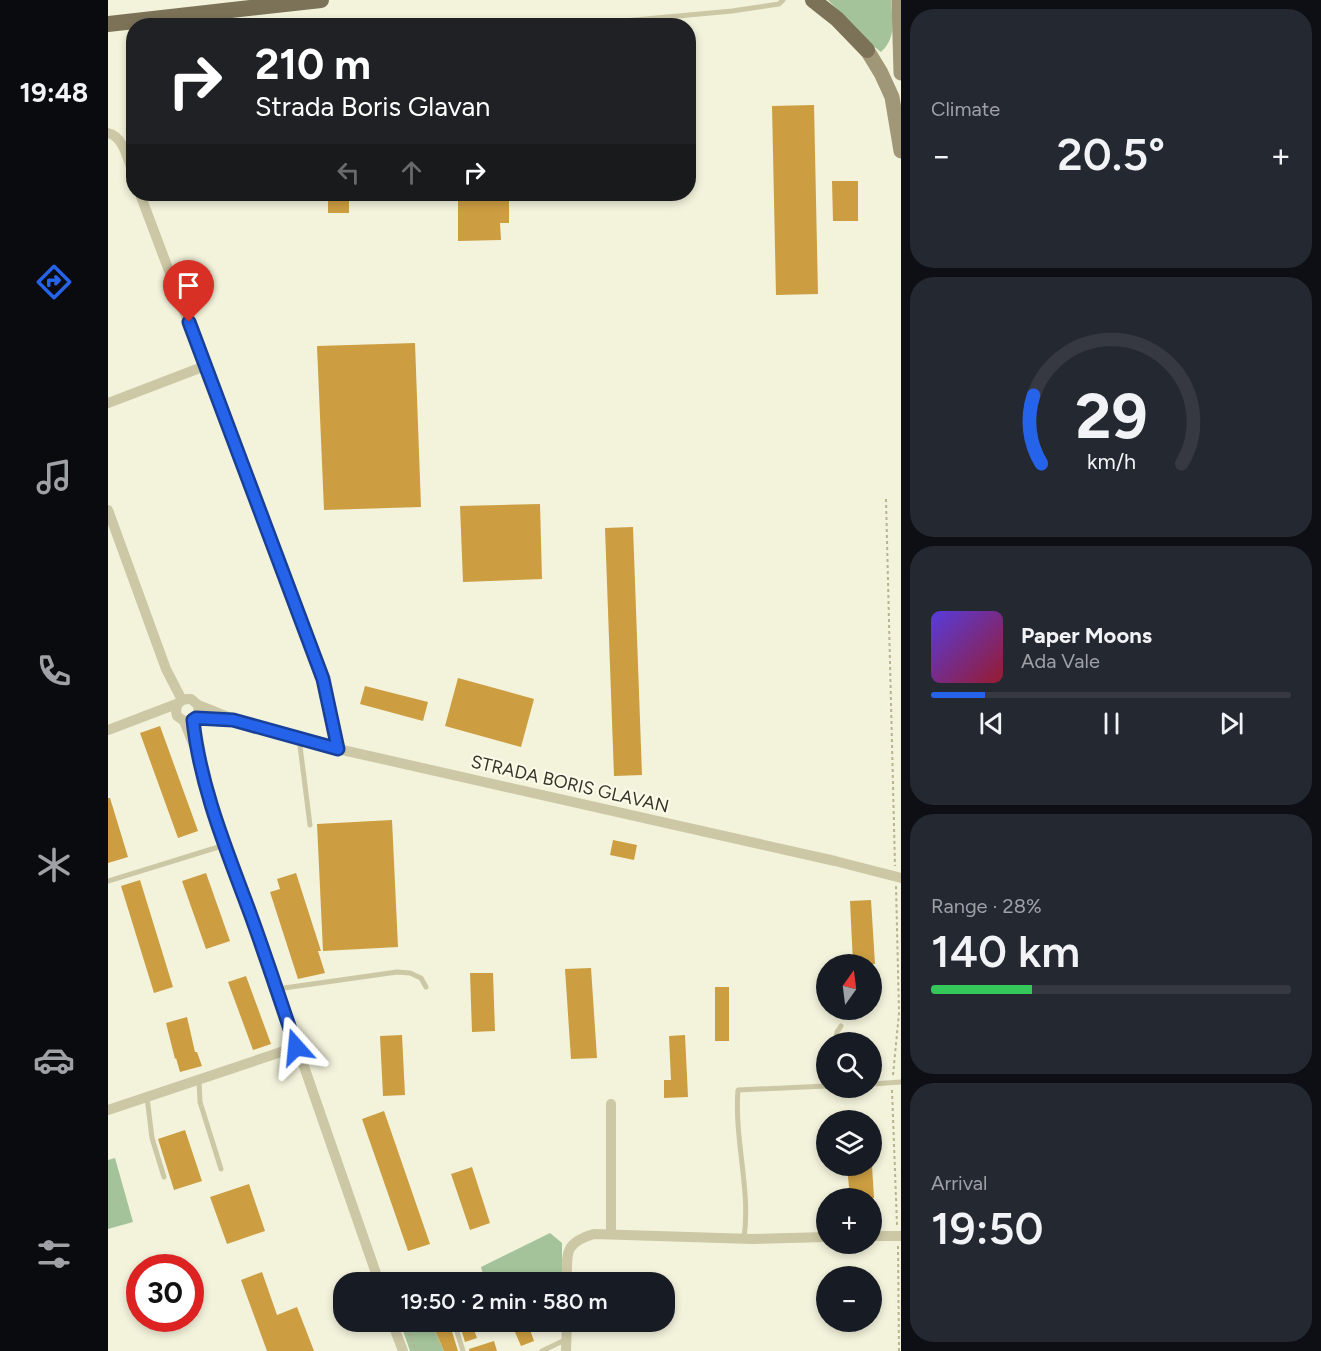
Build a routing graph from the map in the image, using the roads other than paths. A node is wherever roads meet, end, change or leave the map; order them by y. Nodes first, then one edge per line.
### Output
1 (321, 0) edge
2 (783, 0) edge
3 (813, 0) edge
4 (899, 2) edge
5 (161, 18) edge
6 (656, 18) edge
7 (126, 22) edge
8 (108, 24) edge
9 (867, 50) junction
10 (901, 74) edge
11 (112, 134) edge
12 (901, 151) edge
13 (126, 155) edge
14 (143, 201) edge
15 (205, 366) junction
16 (108, 403) edge
17 (108, 510) edge
18 (180, 702) junction
19 (198, 705) junction
20 (147, 716) junction
21 (188, 719) junction
22 (233, 720) junction
23 (108, 730) edge
24 (299, 738) junction
25 (338, 749) junction
26 (310, 825) dead end
27 (225, 845) junction
28 (898, 877) edge
29 (108, 881) edge
30 (426, 987) dead end
31 (277, 989) junction
32 (841, 1026) dead end
33 (837, 1032) edge
34 (296, 1047) junction
35 (199, 1080) junction
36 (901, 1082) edge
37 (882, 1084) edge
38 (816, 1086) edge
39 (147, 1097) junction
40 (611, 1104) dead end
41 (108, 1110) edge
42 (221, 1169) dead end
43 (164, 1177) dead end
44 (611, 1234) junction
45 (882, 1236) edge
46 (899, 1236) edge
47 (816, 1237) edge
48 (744, 1238) junction
49 (375, 1272) edge
50 (567, 1272) edge
51 (396, 1332) edge
52 (457, 1332) edge
53 (567, 1332) edge
54 (567, 1339) junction
55 (403, 1351) edge
56 (463, 1351) edge
57 (542, 1351) edge
58 (566, 1351) edge

1 - 5 main road
2 - 6 lane
3 - 9 main road
4 - 10 main road
7 - 8 main road
9 - 10 main road
9 - 12 main road
11 - 13 street
14 - 15 street
15 - 16 street
15 - 25 street
17 - 18 street
18 - 19 street, STRADA BORIS GLAVAN
18 - 20 street, STRADA BORIS GLAVAN
18 - 21 street
19 - 21 street
19 - 22 street, STRADA BORIS GLAVAN
20 - 21 street, STRADA BORIS GLAVAN
20 - 23 street, STRADA BORIS GLAVAN
21 - 22 street, STRADA BORIS GLAVAN
21 - 27 street
22 - 24 street, STRADA BORIS GLAVAN
24 - 25 street, STRADA BORIS GLAVAN
24 - 26 lane
25 - 28 street, STRADA BORIS GLAVAN
27 - 29 lane
27 - 31 street
30 - 31 lane
31 - 34 street
32 - 33 lane
34 - 35 street
34 - 49 street
35 - 39 street
35 - 42 lane
36 - 37 lane
38 - 48 lane
39 - 41 street
39 - 43 lane
40 - 44 street
44 - 48 street
44 - 50 street
45 - 46 street
47 - 48 street
51 - 55 street
52 - 56 lane
53 - 54 street
54 - 57 lane
54 - 58 street

